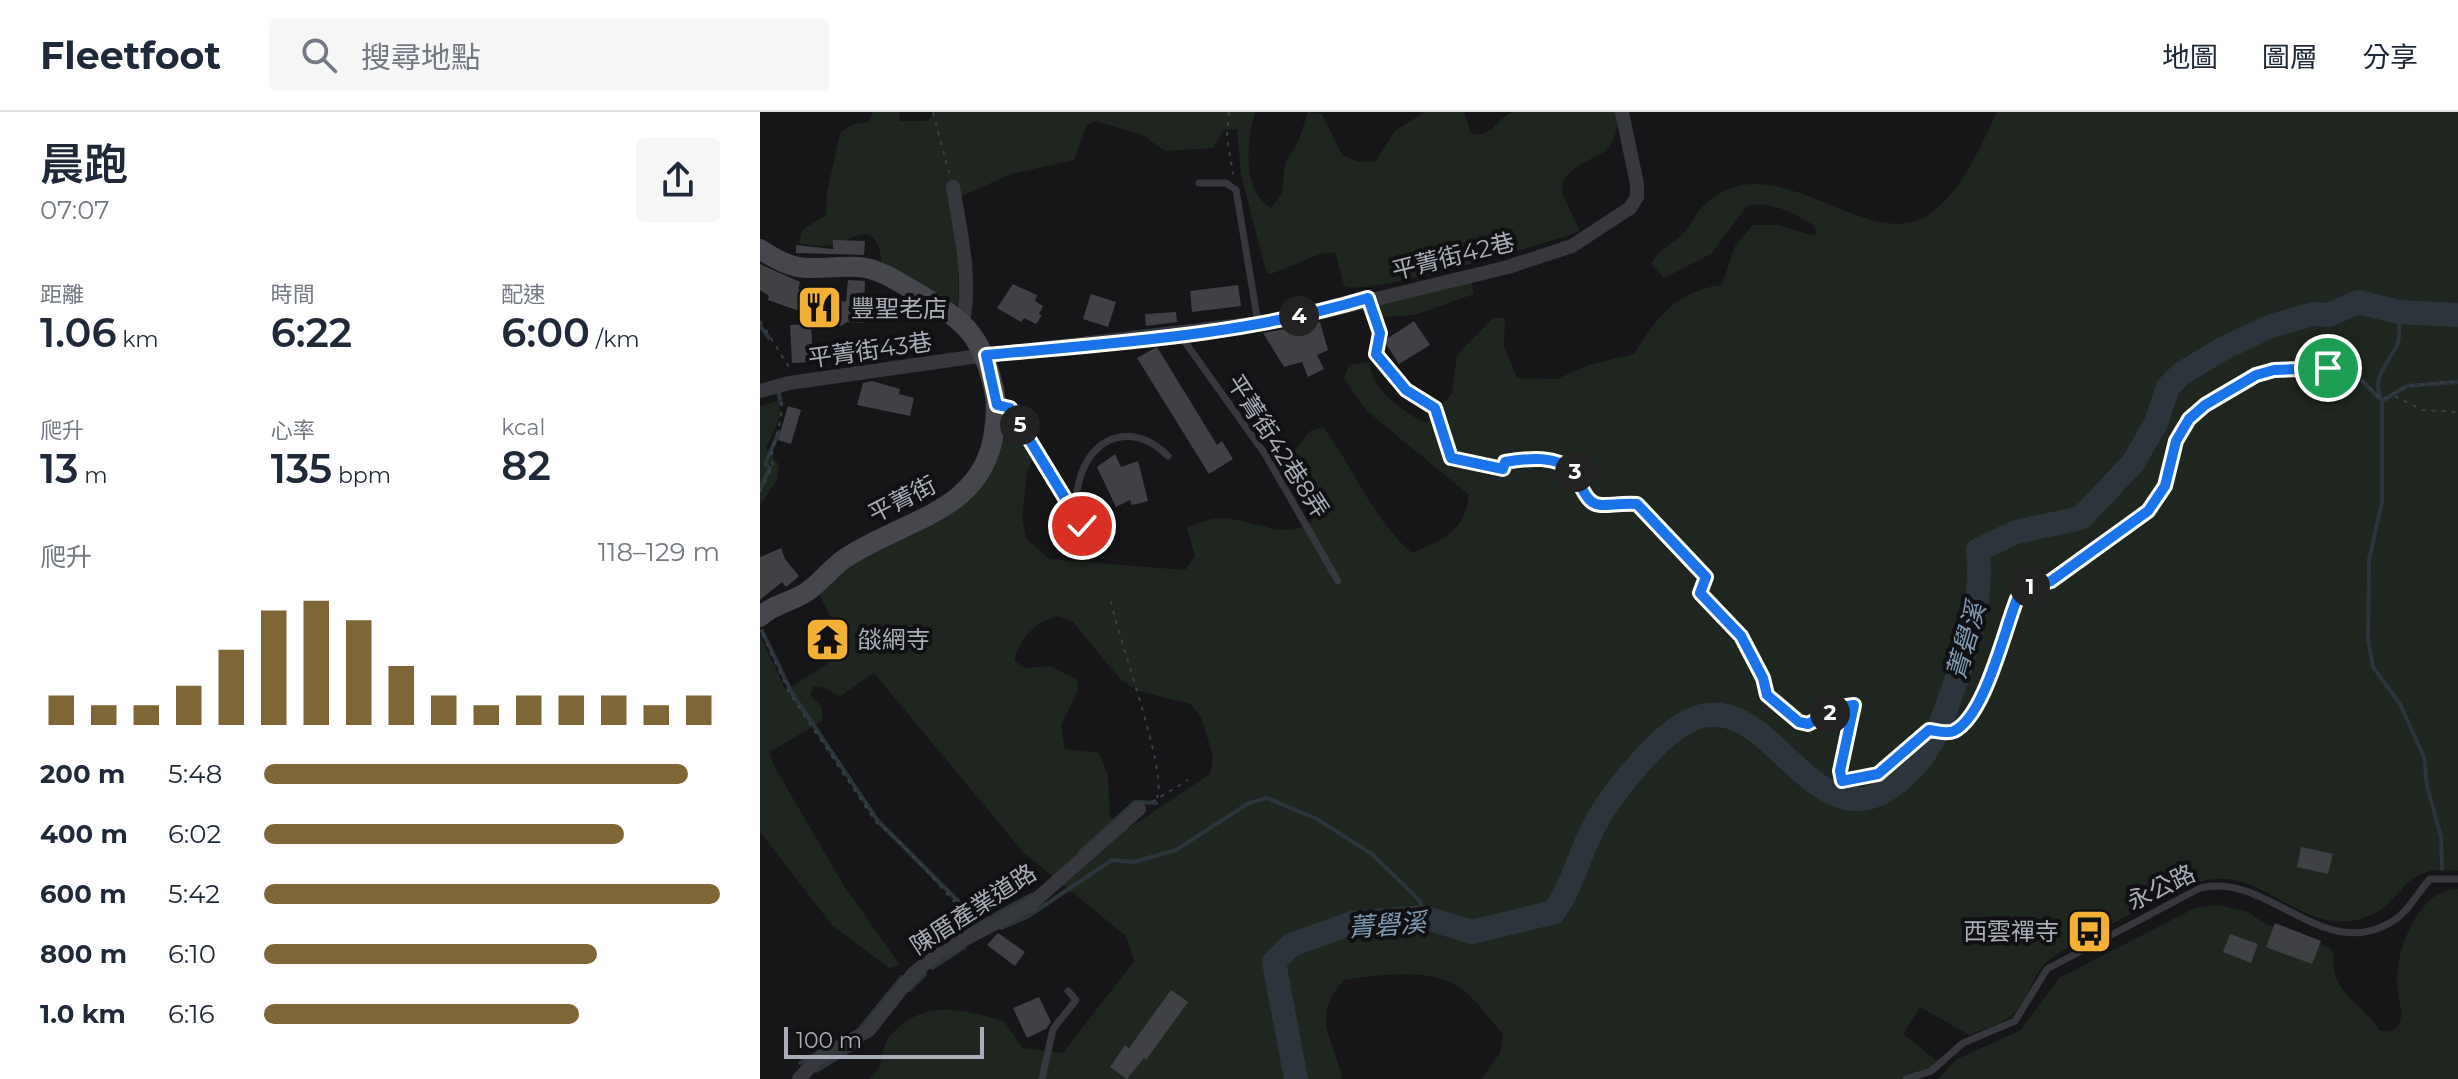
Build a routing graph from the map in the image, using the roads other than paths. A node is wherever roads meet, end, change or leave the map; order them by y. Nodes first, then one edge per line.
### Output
1 (1622, 112) edge
2 (1199, 183) dead end
3 (953, 187) road end
4 (760, 249) edge
5 (963, 322) junction
6 (1258, 323) junction
7 (1180, 335) junction
8 (986, 355) junction
9 (760, 391) edge
10 (997, 405) junction
11 (1168, 456) dead end
12 (1073, 511) junction
13 (1104, 548) dead end
14 (1338, 581) dead end
15 (760, 617) edge
16 (1139, 809) dead end
17 (2458, 879) edge
18 (1068, 991) dead end
19 (799, 1079) edge
20 (1042, 1079) edge
21 (1906, 1079) edge

1 - 6 street, 平菁街42巷
2 - 6 lane
3 - 5 street
4 - 5 street, 平菁街
5 - 8 street, 平菁街
6 - 7 street, 平菁街42巷
7 - 8 street, 平菁街42巷
7 - 14 lane, 平菁街42巷8弄
8 - 9 street, 平菁街43巷
8 - 10 street, 平菁街
10 - 12 lane
10 - 15 street, 平菁街
11 - 12 lane
12 - 13 lane
16 - 19 street, 陳厝產業道路
17 - 21 lane, 永公路
18 - 20 lane

